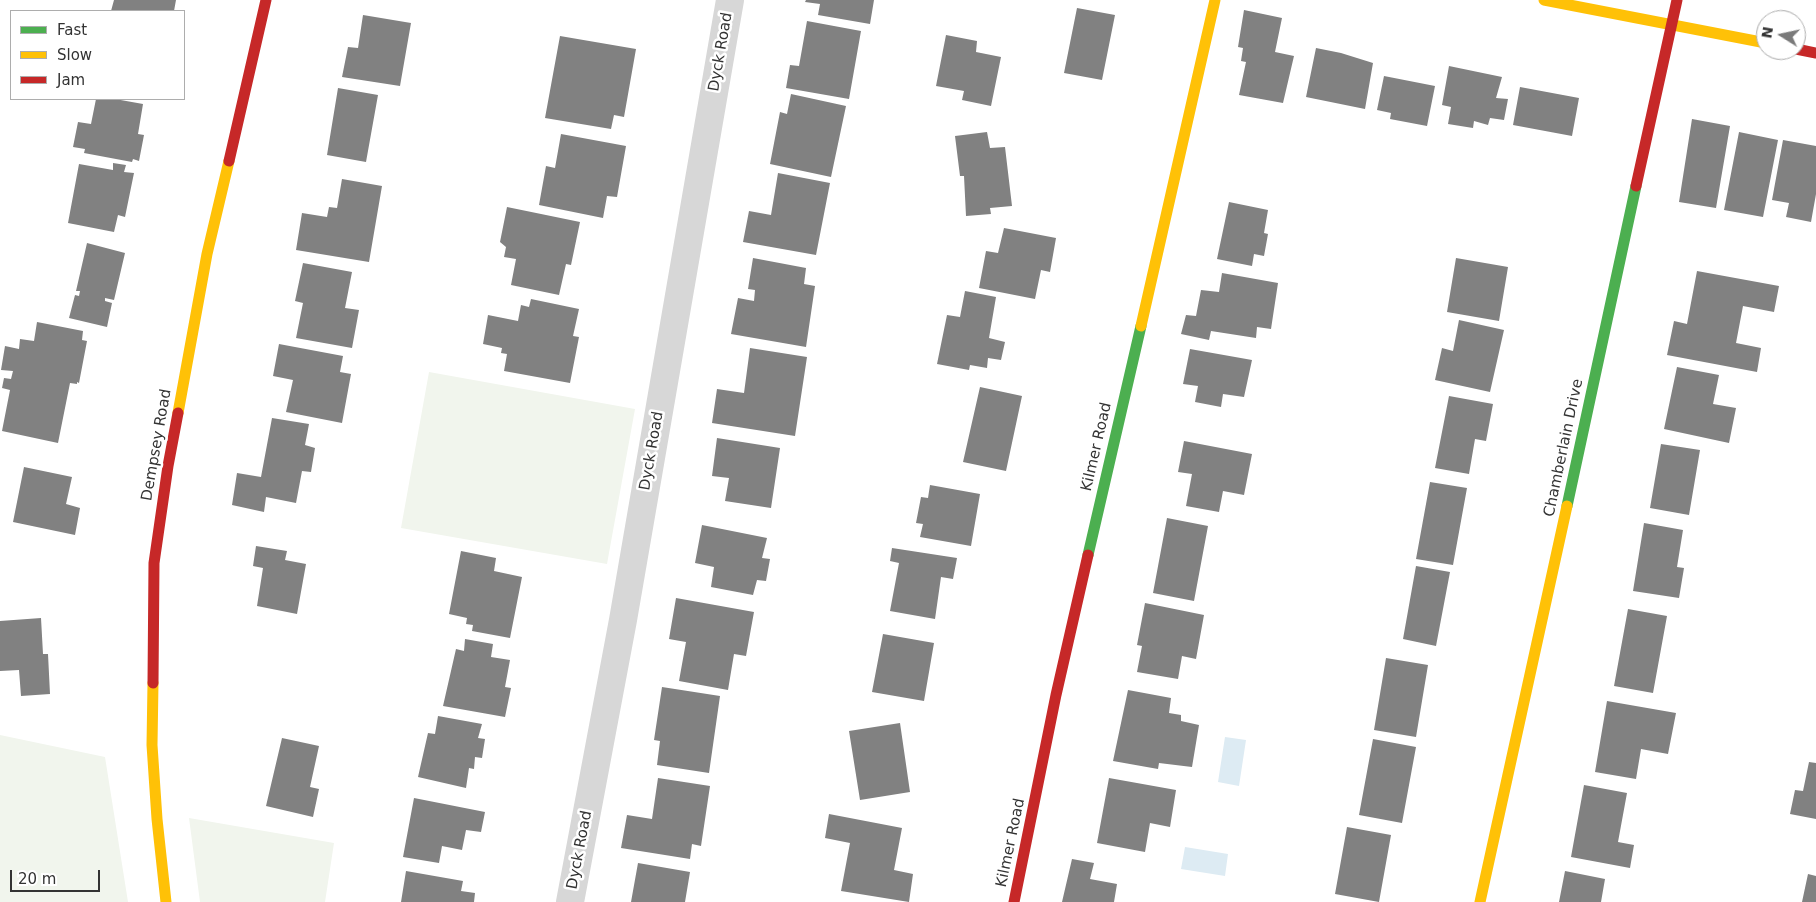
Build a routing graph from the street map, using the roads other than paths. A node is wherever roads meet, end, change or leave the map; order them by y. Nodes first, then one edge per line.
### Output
1 (266, 0) edge
2 (730, 0) edge
3 (1215, 0) edge
4 (1544, 0) edge
5 (1677, 0) edge
6 (1671, 24) junction
7 (1756, 41) edge
8 (166, 902) edge
9 (570, 902) edge
10 (1014, 902) edge
11 (1480, 902) edge

1 - 8 street, Dempsey Road
2 - 9 street, Dyck Road
3 - 10 street, Kilmer Road
4 - 6 street
5 - 6 street, Chamberlain Drive
6 - 7 street
6 - 11 street, Chamberlain Drive

